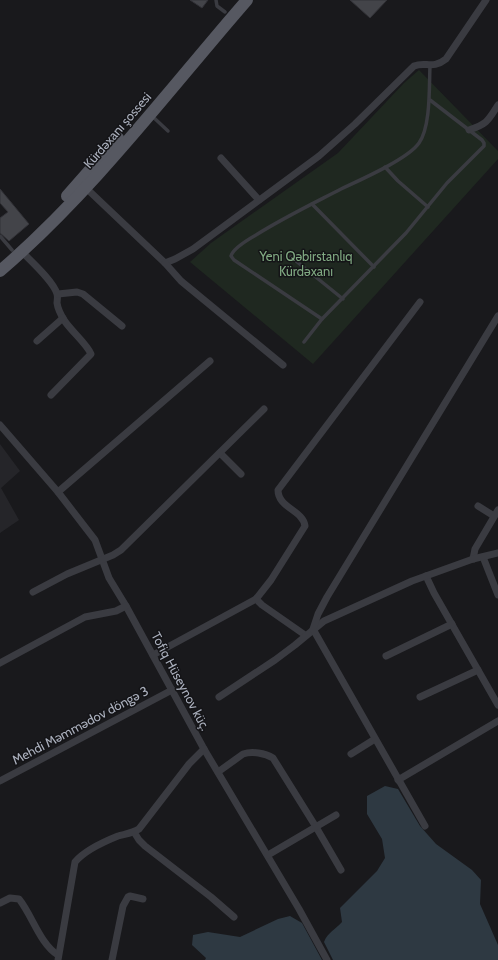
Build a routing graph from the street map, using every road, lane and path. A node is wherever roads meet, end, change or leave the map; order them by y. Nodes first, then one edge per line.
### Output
1 (216, 0) edge
2 (236, 0) edge
3 (246, 0) edge
4 (486, 0) edge
5 (225, 12) junction
6 (430, 66) junction
7 (430, 100) junction
8 (498, 105) edge
9 (150, 114) junction
10 (469, 130) junction
11 (168, 131) dead end
12 (221, 158) dead end
13 (385, 167) junction
14 (86, 188) junction
15 (259, 200) junction
16 (312, 204) junction
17 (428, 207) junction
18 (0, 236) edge
19 (17, 251) junction
20 (291, 257) dead end
21 (0, 260) edge
22 (165, 262) junction
23 (374, 267) junction
24 (0, 271) edge
25 (58, 294) junction
26 (343, 299) junction
27 (420, 302) dead end
28 (498, 316) edge
29 (63, 318) junction
30 (322, 319) junction
31 (122, 326) dead end
32 (37, 341) dead end
33 (304, 342) dead end
34 (210, 361) dead end
35 (283, 365) dead end
36 (51, 395) dead end
37 (264, 409) dead end
38 (0, 425) edge
39 (220, 453) junction
40 (241, 474) dead end
41 (58, 492) junction
42 (478, 506) dead end
43 (496, 513) edge
44 (498, 552) edge
45 (483, 557) junction
46 (102, 559) junction
47 (473, 559) junction
48 (426, 576) junction
49 (33, 592) dead end
50 (498, 595) edge
51 (256, 599) junction
52 (126, 606) junction
53 (452, 624) junction
54 (313, 629) junction
55 (305, 635) junction
56 (153, 655) junction
57 (386, 656) dead end
58 (0, 662) edge
59 (478, 670) junction
60 (172, 690) junction
61 (219, 697) dead end
62 (420, 697) dead end
63 (498, 705) edge
64 (498, 721) edge
65 (375, 740) junction
66 (204, 749) junction
67 (352, 754) dead end
68 (218, 772) junction
69 (398, 780) junction
70 (0, 782) edge
71 (336, 815) dead end
72 (425, 826) dead end
73 (316, 827) junction
74 (134, 832) junction
75 (268, 856) junction
76 (341, 870) dead end
77 (142, 900) dead end
78 (0, 903) edge
79 (234, 917) dead end
80 (58, 958) edge
81 (112, 960) edge
82 (327, 960) edge

1 - 5 lane
2 - 5 main road, Kürdəxanı şossesi
3 - 9 main road, Kürdəxanı şossesi
4 - 6 street
5 - 19 main road, Kürdəxanı şossesi
6 - 7 lane
6 - 15 street
7 - 10 lane
7 - 13 lane
8 - 10 street
9 - 11 lane
9 - 14 main road, Kürdəxanı şossesi
10 - 17 lane
12 - 15 street
13 - 16 lane
13 - 17 lane
14 - 19 main road, Kürdəxanı şossesi
14 - 22 street
15 - 22 street
16 - 23 lane
16 - 30 lane
17 - 23 lane
18 - 19 lane
19 - 21 main road, Kürdəxanı şossesi
19 - 24 main road, Kürdəxanı şossesi
19 - 25 street
20 - 26 lane
22 - 35 street
23 - 26 lane
25 - 29 street
25 - 31 street
26 - 30 lane
27 - 51 street
28 - 54 street
29 - 32 street
29 - 36 street
30 - 33 lane
34 - 41 street
37 - 39 street
38 - 41 street, Tofiq Hüseynov küç.
39 - 40 street
39 - 46 street
41 - 46 street, Tofiq Hüseynov küç.
42 - 43 street
43 - 47 street
44 - 45 street
45 - 47 street
45 - 50 street
46 - 49 street
46 - 52 street, Tofiq Hüseynov küç.
47 - 48 street
48 - 53 street
48 - 54 street
51 - 55 street
51 - 56 street
52 - 56 street, Tofiq Hüseynov küç.
52 - 58 street
53 - 57 street
53 - 59 street
54 - 55 street
54 - 65 street
55 - 61 street
56 - 60 street, Tofiq Hüseynov küç.
59 - 62 street
59 - 63 street
60 - 66 street, Tofiq Hüseynov küç.
60 - 70 street, Mehdi Məmmədov döngə 3
64 - 69 street
65 - 67 street
65 - 69 street
66 - 68 street, Tofiq Hüseynov küç.
66 - 74 street
68 - 73 street
68 - 75 street, Tofiq Hüseynov küç.
69 - 72 street
71 - 73 street
73 - 75 street
73 - 76 street
74 - 79 street
74 - 80 street
75 - 82 street, Tofiq Hüseynov küç.
77 - 81 street
78 - 80 street

